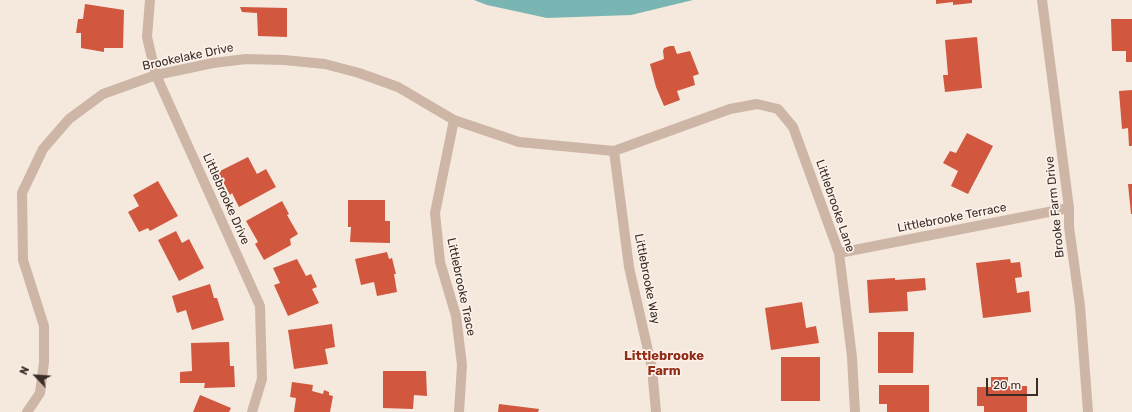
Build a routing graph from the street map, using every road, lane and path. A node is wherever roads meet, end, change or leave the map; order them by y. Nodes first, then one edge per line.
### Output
1 (150, 0) edge
2 (1042, 0) edge
3 (156, 74) junction
4 (454, 120) junction
5 (688, 124) joint
6 (614, 151) junction
7 (1069, 208) junction
8 (839, 253) junction
9 (27, 412) edge
10 (252, 412) edge
11 (459, 412) edge
12 (656, 412) edge
13 (855, 412) edge
14 (1088, 412) edge

1 - 3 street, Littlebrooke Drive
2 - 7 street, Brooke Farm Drive
3 - 4 street, Brookelake Drive
3 - 9 street, Brookelake Drive
3 - 10 street, Littlebrooke Drive
4 - 6 street, Brookelake Drive
4 - 11 street, Littlebrooke Trace
5 - 6 street, Brookelake Drive
5 - 8 street, Littlebrooke Lane
6 - 12 street, Littlebrooke Way
7 - 8 street, Littlebrooke Terrace
7 - 14 street, Brooke Farm Drive
8 - 13 street, Littlebrooke Lane

